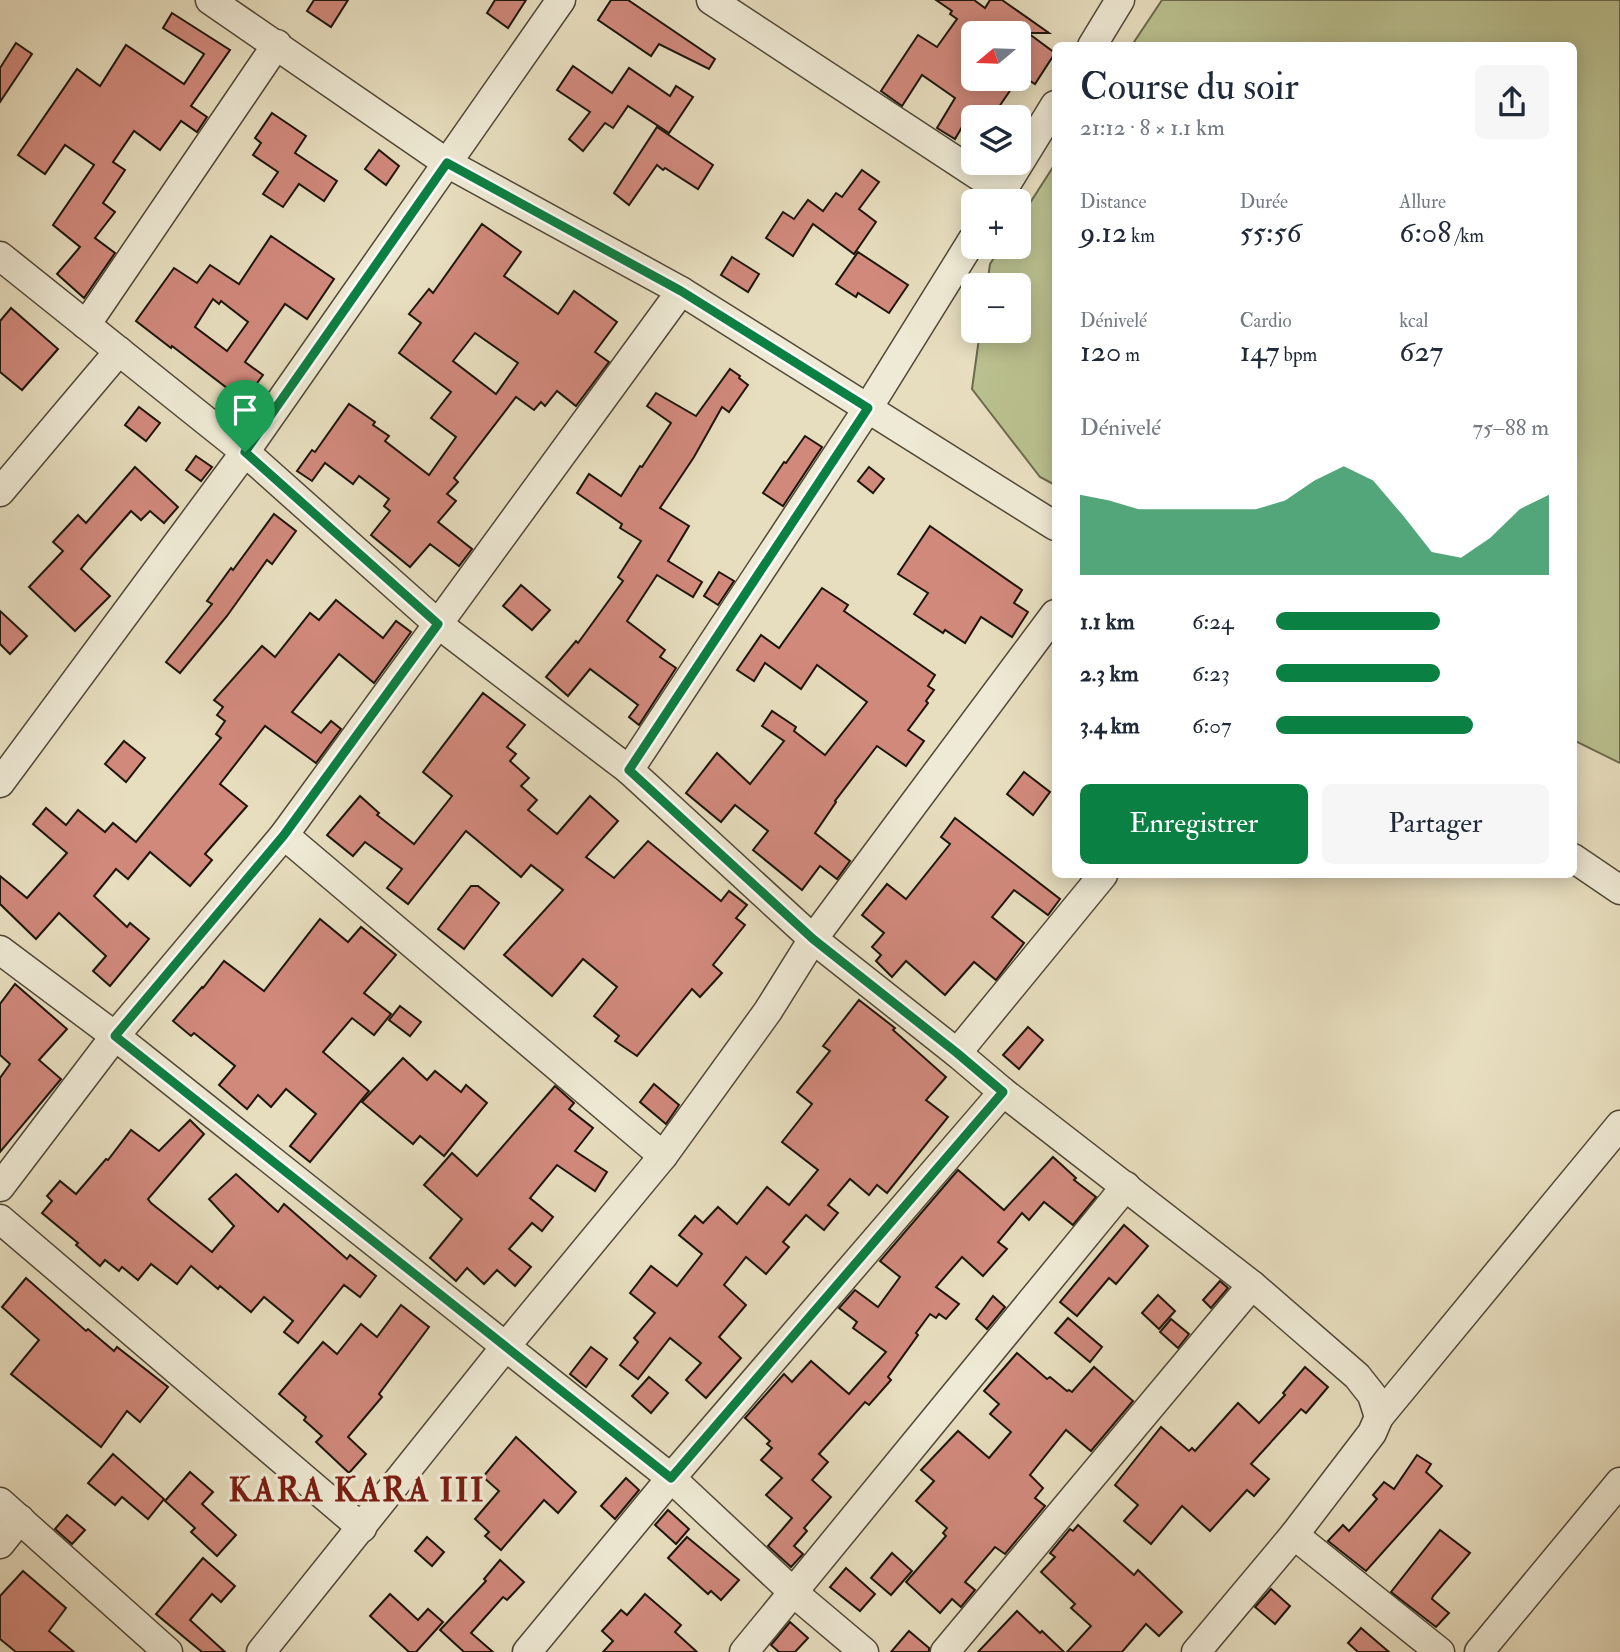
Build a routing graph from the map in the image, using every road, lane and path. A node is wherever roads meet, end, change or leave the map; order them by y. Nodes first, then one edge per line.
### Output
1 (210, 0) edge
2 (561, 0) edge
3 (711, 0) edge
4 (1120, 0) edge
5 (1094, 42) edge
6 (277, 44) junction
7 (1052, 110) edge
8 (447, 163) junction
9 (989, 189) edge
10 (1003, 189) edge
11 (0, 256) edge
12 (961, 258) edge
13 (681, 291) junction
14 (86, 324) junction
15 (119, 351) junction
16 (868, 408) junction
17 (245, 452) junction
18 (4, 478) edge
19 (1052, 524) edge
20 (1052, 618) edge
21 (438, 624) junction
22 (629, 770) junction
23 (3, 773) edge
24 (284, 835) junction
25 (1577, 862) edge
26 (1100, 878) edge
27 (1620, 890) edge
28 (813, 939) junction
29 (0, 950) edge
30 (115, 1036) junction
31 (957, 1053) junction
32 (1003, 1092) junction
33 (1620, 1125) edge
34 (663, 1156) junction
35 (1126, 1186) junction
36 (0, 1187) edge
37 (0, 1219) edge
38 (1252, 1285) junction
39 (506, 1346) junction
40 (1379, 1417) junction
41 (671, 1478) junction
42 (1620, 1482) edge
43 (10, 1510) edge
44 (362, 1528) junction
45 (1294, 1535) junction
46 (0, 1544) edge
47 (794, 1593) junction
48 (168, 1652) edge
49 (261, 1652) edge
50 (527, 1652) edge
51 (744, 1652) edge
52 (864, 1652) edge
53 (945, 1652) edge
54 (1196, 1652) edge
55 (1440, 1652) edge
56 (1479, 1652) edge

1 - 6 street
2 - 8 street
3 - 9 street
4 - 5 street
6 - 8 street
6 - 14 street
7 - 10 street
8 - 13 street
8 - 17 street
11 - 14 street
12 - 16 street
13 - 16 street
13 - 21 street
14 - 15 street
15 - 17 street
15 - 18 street
16 - 19 street
16 - 22 street
17 - 21 street
17 - 23 street
20 - 28 street
21 - 22 street
21 - 24 street
22 - 28 street
24 - 30 street
24 - 34 street
25 - 27 street
26 - 31 street
28 - 31 street
28 - 34 street
29 - 30 street
30 - 36 street
30 - 39 street
31 - 32 street
32 - 35 street
32 - 41 street
33 - 40 street
34 - 39 street
35 - 38 street
35 - 47 street
37 - 44 street
38 - 40 street
38 - 53 street
39 - 41 street
39 - 44 street
40 - 45 street
41 - 47 street
41 - 50 street
42 - 56 street
43 - 46 street
43 - 48 street
44 - 49 street
45 - 54 street
45 - 55 street
47 - 51 street
47 - 52 street

